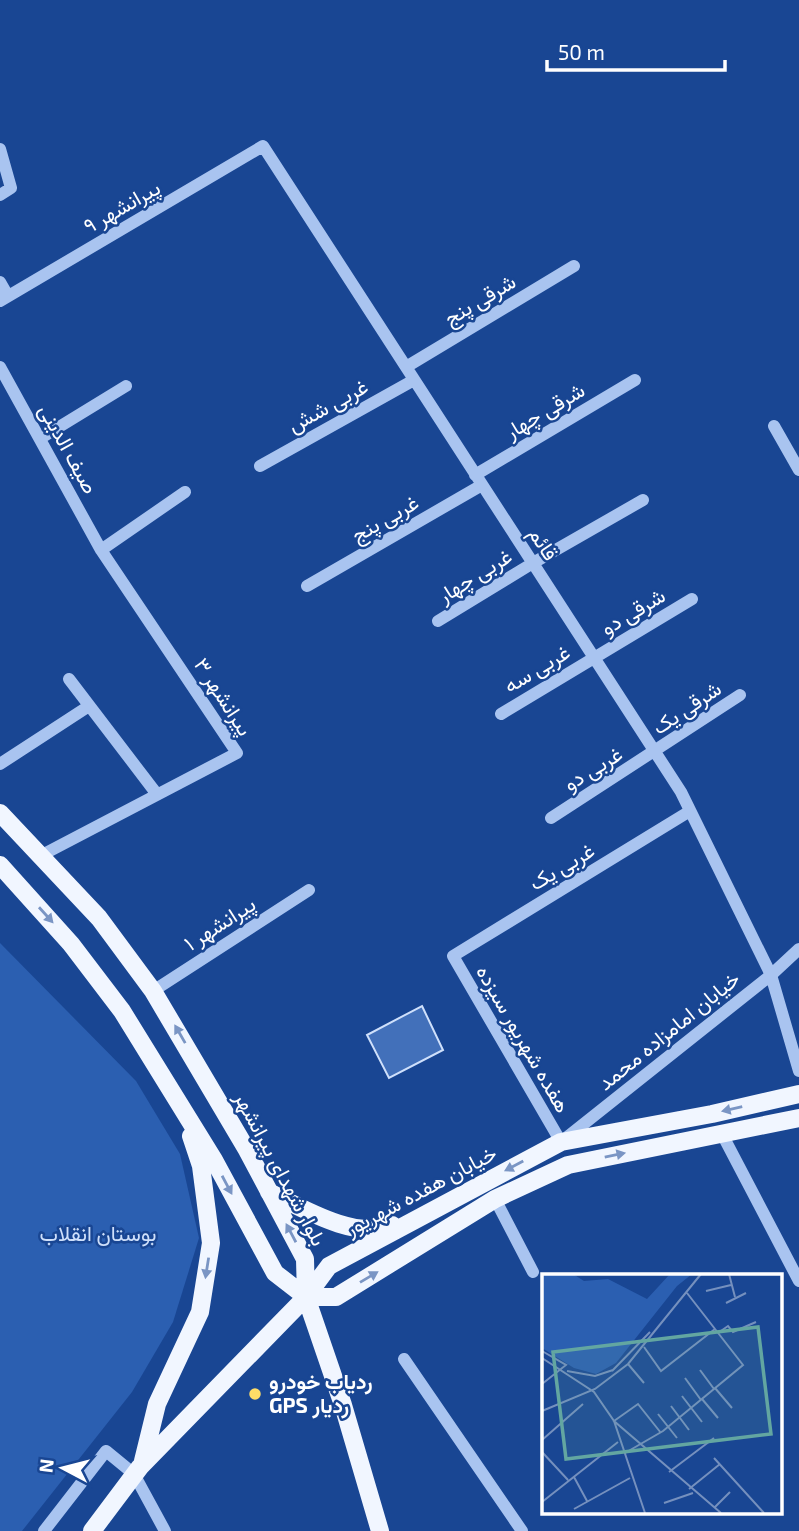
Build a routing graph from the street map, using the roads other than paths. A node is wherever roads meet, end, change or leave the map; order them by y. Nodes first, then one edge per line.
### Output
1 (263, 146) joint
2 (0, 149) edge
3 (0, 195) edge
4 (574, 266) dead end
5 (0, 282) edge
6 (4, 299) edge
7 (0, 367) edge
8 (406, 368) junction
9 (414, 380) junction
10 (635, 380) dead end
11 (126, 387) dead end
12 (774, 426) dead end
13 (41, 438) junction
14 (260, 466) dead end
15 (799, 470) edge
16 (479, 480) junction
17 (185, 492) dead end
18 (643, 500) dead end
19 (101, 550) junction
20 (533, 563) junction
21 (307, 586) dead end
22 (692, 599) dead end
23 (438, 621) dead end
24 (594, 657) junction
25 (69, 679) dead end
26 (740, 695) dead end
27 (89, 706) junction
28 (500, 714) dead end
29 (655, 752) junction
30 (0, 764) edge
31 (156, 793) junction
32 (690, 811) junction
33 (0, 813) edge
34 (551, 818) dead end
35 (42, 855) junction
36 (0, 865) edge
37 (309, 890) dead end
38 (799, 949) edge
39 (453, 956) joint
40 (771, 975) junction
41 (153, 991) junction
42 (799, 1071) edge
43 (799, 1094) edge
44 (181, 1106) junction
45 (799, 1118) edge
46 (722, 1133) junction
47 (561, 1142) junction
48 (269, 1192) junction
49 (495, 1199) junction
50 (447, 1202) junction
51 (533, 1272) dead end
52 (799, 1281) edge
53 (306, 1297) junction
54 (404, 1359) dead end
55 (137, 1470) junction
56 (44, 1531) edge
57 (92, 1531) edge
58 (165, 1531) edge
59 (380, 1531) edge
60 (522, 1531) edge

1 - 6 street, پیرانشهر ۹
1 - 8 street, قائم
2 - 3 street
4 - 8 street, شرقی پنج
5 - 6 street
7 - 13 street, صیف الدینی
8 - 9 street, قائم
9 - 14 street, غربی شش
9 - 16 street, قائم
10 - 16 street, شرقی چهار
11 - 13 street
12 - 15 street
13 - 19 street, صیف الدینی
16 - 20 street, قائم
16 - 21 street, غربی پنج
17 - 19 street
18 - 20 street, غربی چهار
19 - 31 street, پیرانشهر ۳
20 - 23 street, غربی چهار
20 - 24 street, قائم
22 - 24 street, شرقی دو
24 - 28 street, غربی سه
24 - 29 street, قائم
25 - 27 street
26 - 29 street, شرقی یک
27 - 30 street
27 - 31 street
29 - 32 street, قائم
29 - 34 street, غربی دو
31 - 35 street, پیرانشهر ۳
32 - 39 street, غربی یک
32 - 40 street, قائم
33 - 35 main road, بلوار شهدای پیرانشهر
35 - 41 main road, بلوار شهدای پیرانشهر
36 -> 44 main road
37 - 41 street, پیرانشهر ۱
38 - 40 street, خیابان امامزاده محمد
39 - 47 street, هفده شهریور سیزده
40 - 42 street, قائم
40 - 47 street, خیابان امامزاده محمد
48 -> 41 main road, بلوار شهدای پیرانشهر
43 -> 47 main road, خیابان هفده شهریور
44 -> 53 main road
44 -> 55 main road
45 - 46 main road
49 -> 46 main road
46 - 52 street
47 -> 50 main road, خیابان هفده شهریور
48 - 50 main road
53 -> 48 main road, بلوار شهدای پیرانشهر
49 - 51 street
53 -> 49 main road
50 - 53 main road, خیابان هفده شهریور
53 - 55 main road, خیابان هفده شهریور
53 - 59 main road
54 - 60 street
55 - 56 street
55 - 57 main road, خیابان هفده شهریور
55 - 58 street

